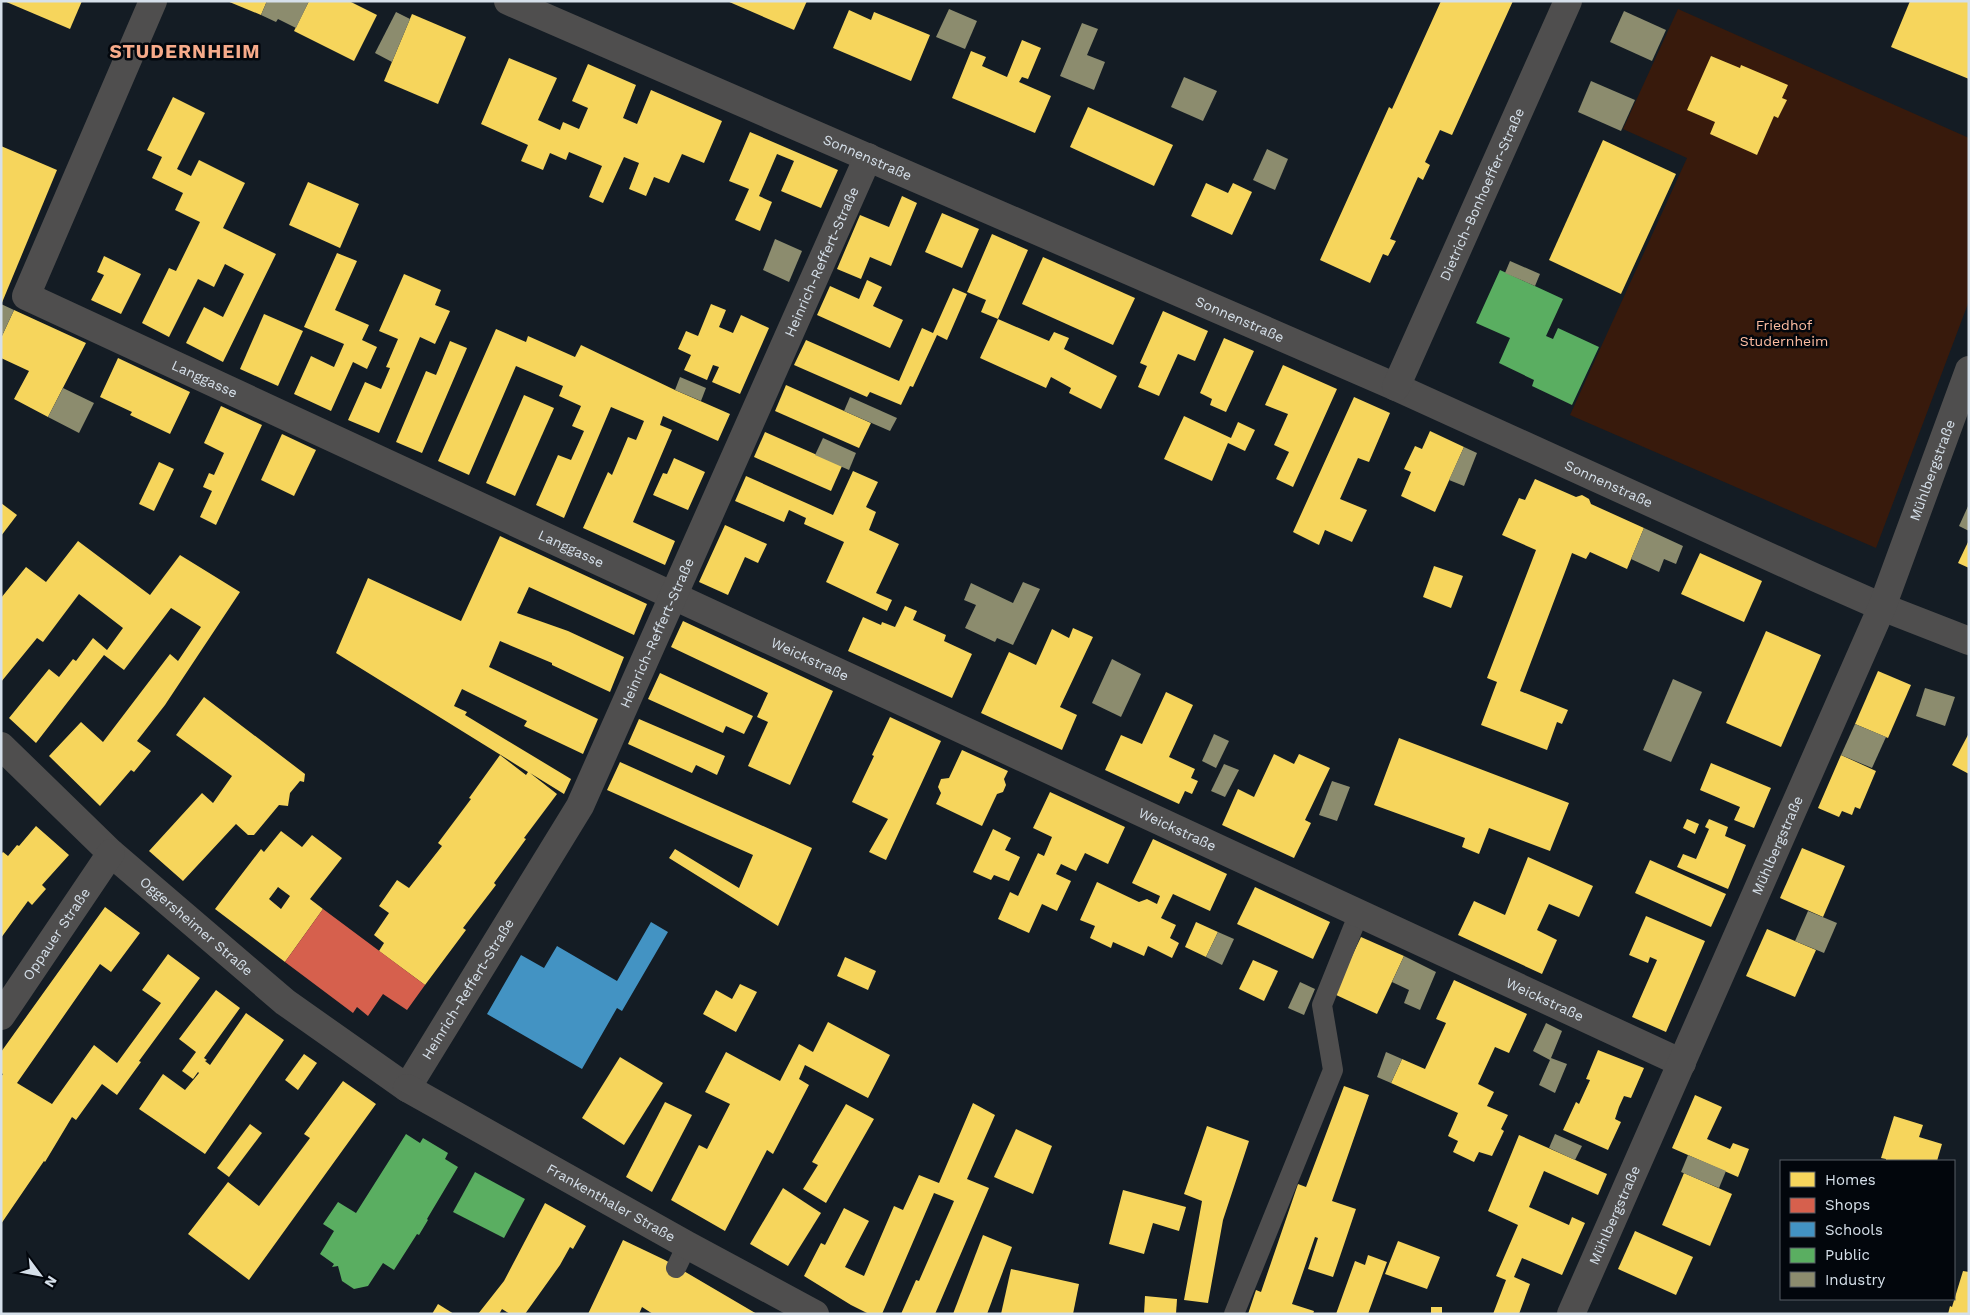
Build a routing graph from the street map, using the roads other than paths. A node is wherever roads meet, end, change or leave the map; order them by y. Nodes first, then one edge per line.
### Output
1 (153, 1) edge
2 (508, 1) edge
3 (1568, 1) edge
4 (555, 10) edge
5 (868, 157) junction
6 (1969, 370) edge
7 (1396, 387) junction
8 (673, 596) junction
9 (1882, 607) junction
10 (1969, 641) edge
11 (1, 746) edge
12 (111, 853) junction
13 (1359, 913) junction
14 (1, 1016) edge
15 (1682, 1063) junction
16 (407, 1088) junction
17 (815, 1314) edge
18 (1234, 1314) edge
19 (1571, 1314) edge

1 - 8 street, Langgasse
2 - 4 street, Sonnenstraße
3 - 7 street, Dietrich-Bonhoeffer-Straße
4 - 5 street, Sonnenstraße
5 - 7 street, Sonnenstraße
5 - 8 street, Heinrich-Reffert-Straße
6 - 9 street, Mühlbergstraße
7 - 9 street, Sonnenstraße
8 - 13 street, Weickstraße
8 - 16 street, Heinrich-Reffert-Straße
9 - 10 street, Sonnenstraße
9 - 15 street, Mühlbergstraße
11 - 12 street, Oggersheimer Straße
12 - 14 street, Oppauer Straße
12 - 16 street, Oggersheimer Straße
13 - 15 street, Weickstraße
13 - 18 lane
15 - 19 street, Mühlbergstraße
16 - 17 street, Frankenthaler Straße

